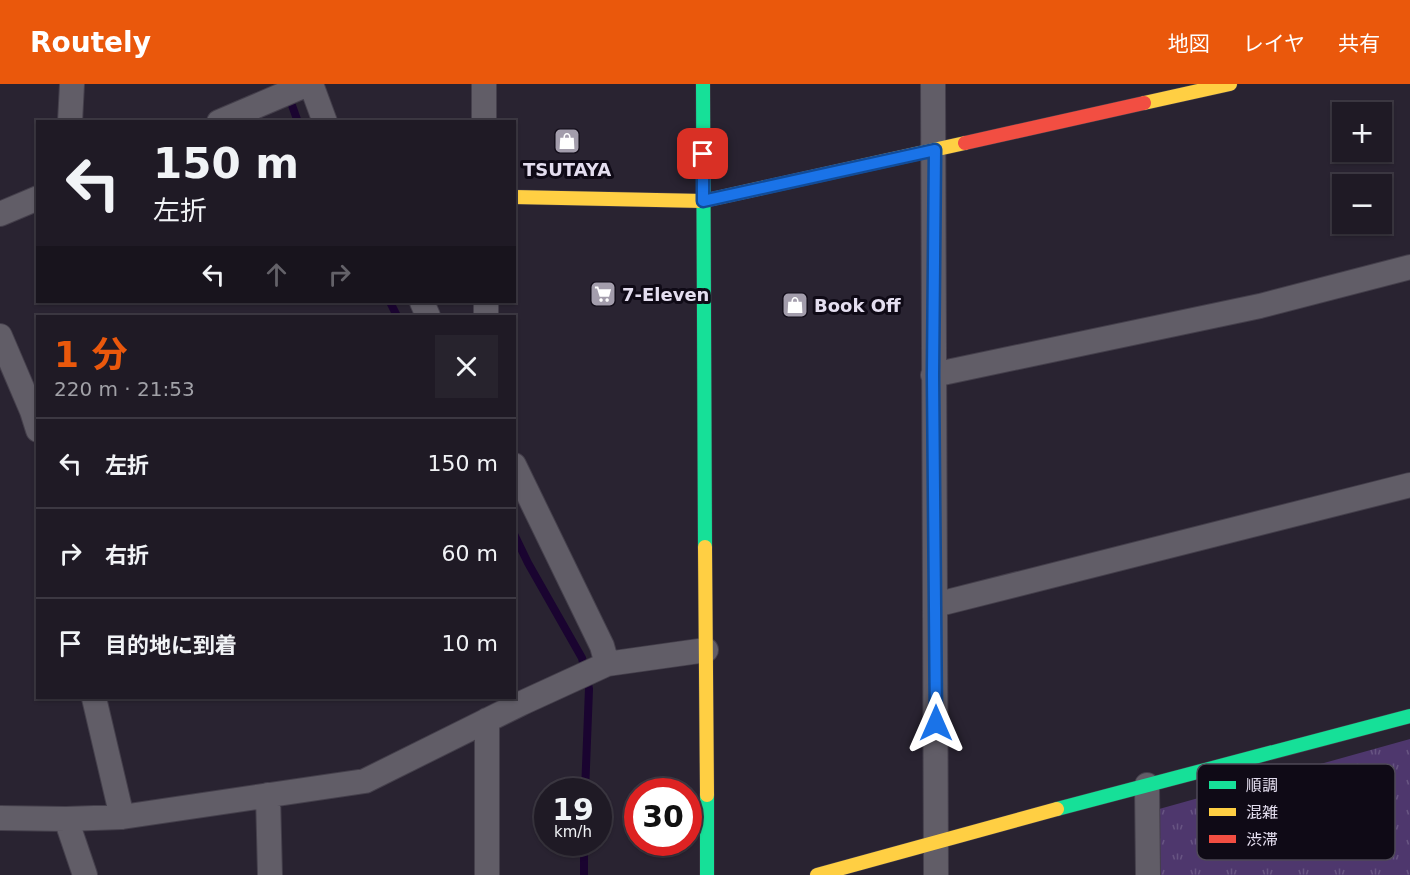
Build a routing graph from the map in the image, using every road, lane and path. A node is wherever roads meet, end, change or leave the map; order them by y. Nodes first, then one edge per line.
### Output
1 (72, 84) edge
2 (484, 84) edge
3 (703, 84) edge
4 (933, 84) edge
5 (1230, 84) edge
6 (303, 87) edge
7 (70, 120) edge
8 (224, 120) edge
9 (324, 120) edge
10 (484, 120) edge
11 (935, 150) junction
12 (516, 197) edge
13 (36, 199) edge
14 (703, 201) junction
15 (0, 214) edge
16 (1410, 267) edge
17 (0, 336) edge
18 (933, 375) junction
19 (36, 424) edge
20 (516, 469) edge
21 (1410, 485) edge
22 (935, 605) junction
23 (706, 650) junction
24 (604, 665) junction
25 (94, 699) edge
26 (1410, 716) edge
27 (487, 720) junction
28 (1227, 764) edge
29 (1197, 772) edge
30 (1147, 785) junction
31 (268, 795) junction
32 (122, 817) junction
33 (0, 818) edge
34 (66, 819) junction
35 (937, 840) junction
36 (84, 875) edge
37 (270, 875) edge
38 (487, 875) edge
39 (707, 875) edge
40 (817, 875) edge
41 (936, 875) edge
42 (1148, 875) edge

1 - 7 street
2 - 10 street
3 - 14 street
4 - 11 street
5 - 11 street
6 - 8 street
6 - 9 street
11 - 14 street
11 - 18 street
12 - 14 street
13 - 15 street
14 - 23 street
16 - 18 street
17 - 19 street
18 - 22 street
20 - 24 street
21 - 22 street
22 - 35 street
23 - 24 street
23 - 39 street
24 - 27 street
25 - 32 street
26 - 28 street
27 - 31 street
27 - 38 street
29 - 30 street
30 - 35 street
30 - 42 street
31 - 32 street
31 - 37 street
32 - 34 street
33 - 34 street
34 - 36 street
35 - 40 street
35 - 41 street

